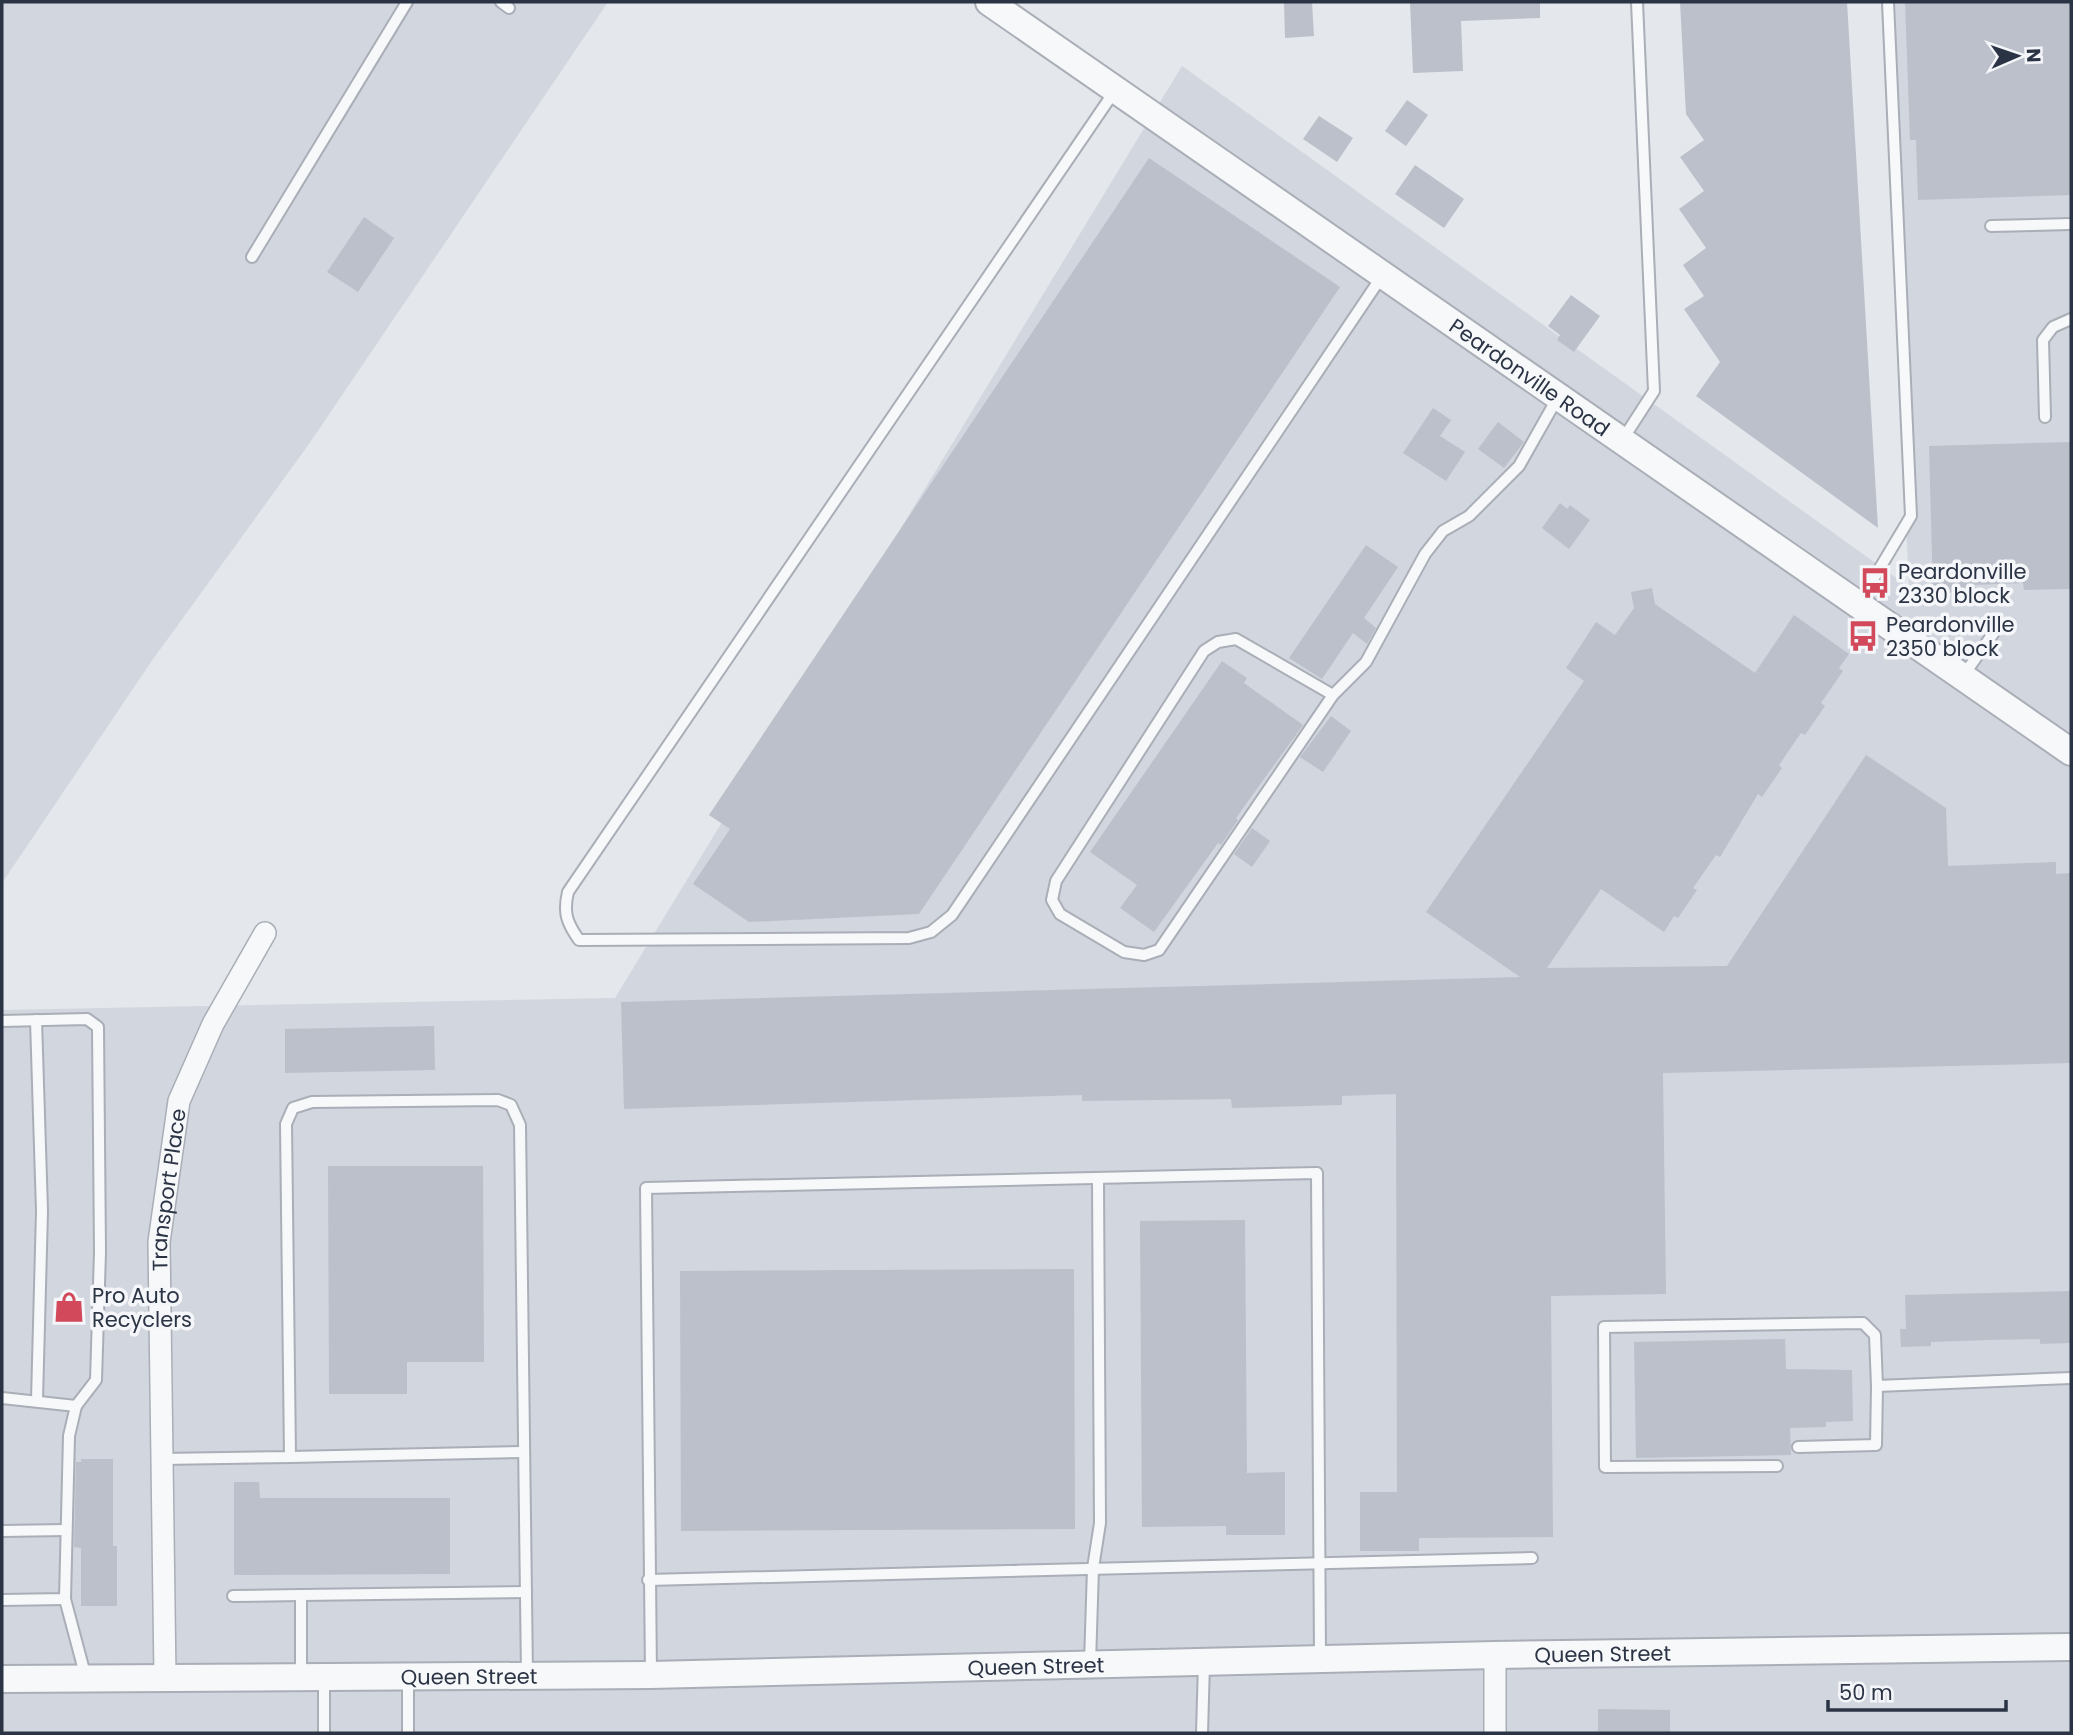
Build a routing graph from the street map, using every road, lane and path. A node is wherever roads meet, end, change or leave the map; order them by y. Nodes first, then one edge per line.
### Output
1 (407, 2) edge
2 (989, 2) edge
3 (1637, 2) edge
4 (1888, 2) edge
5 (1116, 89) junction
6 (2071, 224) edge
7 (1991, 226) dead end
8 (252, 257) dead end
9 (1384, 274) junction
10 (2071, 319) edge
11 (1560, 395) junction
12 (2045, 417) dead end
13 (1623, 439) junction
14 (1859, 604) junction
15 (1995, 631) dead end
16 (1964, 676) junction
17 (1333, 695) junction
18 (2071, 752) edge
19 (265, 933) dead end
20 (36, 1020) junction
21 (2, 1021) edge
22 (1098, 1180) junction
23 (2071, 1378) edge
24 (1877, 1386) junction
25 (2, 1398) edge
26 (37, 1400) junction
27 (76, 1406) junction
28 (1798, 1447) dead end
29 (524, 1452) junction
30 (290, 1457) junction
31 (162, 1459) junction
32 (1777, 1466) dead end
33 (66, 1530) junction
34 (2, 1531) edge
35 (1532, 1558) dead end
36 (1320, 1563) junction
37 (1093, 1569) junction
38 (648, 1580) junction
39 (526, 1592) junction
40 (301, 1595) junction
41 (233, 1596) dead end
42 (65, 1599) junction
43 (2, 1600) edge
44 (2071, 1647) edge
45 (1495, 1656) junction
46 (1320, 1661) junction
47 (1204, 1663) junction
48 (1090, 1666) junction
49 (408, 1675) junction
50 (527, 1675) junction
51 (651, 1675) junction
52 (312, 1676) junction
53 (86, 1678) junction
54 (165, 1678) junction
55 (2, 1679) edge
56 (324, 1733) edge
57 (408, 1733) edge
58 (1202, 1733) edge
59 (1495, 1733) edge

1 - 8 lane
2 - 5 street, Peardonville Road
3 - 13 lane
4 - 14 lane
5 - 9 street, Peardonville Road
5 - 9 lane
6 - 7 lane
9 - 11 street, Peardonville Road
10 - 12 lane
11 - 13 street, Peardonville Road
11 - 17 lane
13 - 14 street, Peardonville Road
14 - 16 street, Peardonville Road
15 - 16 lane
16 - 18 street, Peardonville Road
17 - 17 lane
19 - 31 street, Transport Place
20 - 21 lane
20 - 26 lane
20 - 27 lane
22 - 36 lane
22 - 37 lane
22 - 38 lane
23 - 24 lane
24 - 28 lane
24 - 32 lane
25 - 26 lane
26 - 27 lane
27 - 33 lane
29 - 30 lane
29 - 30 lane
29 - 39 lane
30 - 31 lane
31 - 54 street, Transport Place
33 - 34 lane
33 - 42 lane
35 - 36 lane
36 - 37 lane
36 - 46 lane
37 - 38 lane
37 - 48 lane
38 - 51 lane
39 - 40 lane
39 - 50 lane
40 - 41 lane
40 - 52 lane
42 - 43 lane
42 - 53 lane
44 - 45 street, Queen Street
45 - 46 street, Queen Street
45 - 59 street
46 - 47 street, Queen Street
47 - 48 street, Queen Street
47 - 58 lane
48 - 51 street, Queen Street
49 - 50 street, Queen Street
49 - 52 street, Queen Street
49 - 57 lane
50 - 51 street, Queen Street
52 - 54 street, Queen Street
52 - 56 lane
53 - 54 street, Queen Street
53 - 55 street, Queen Street

